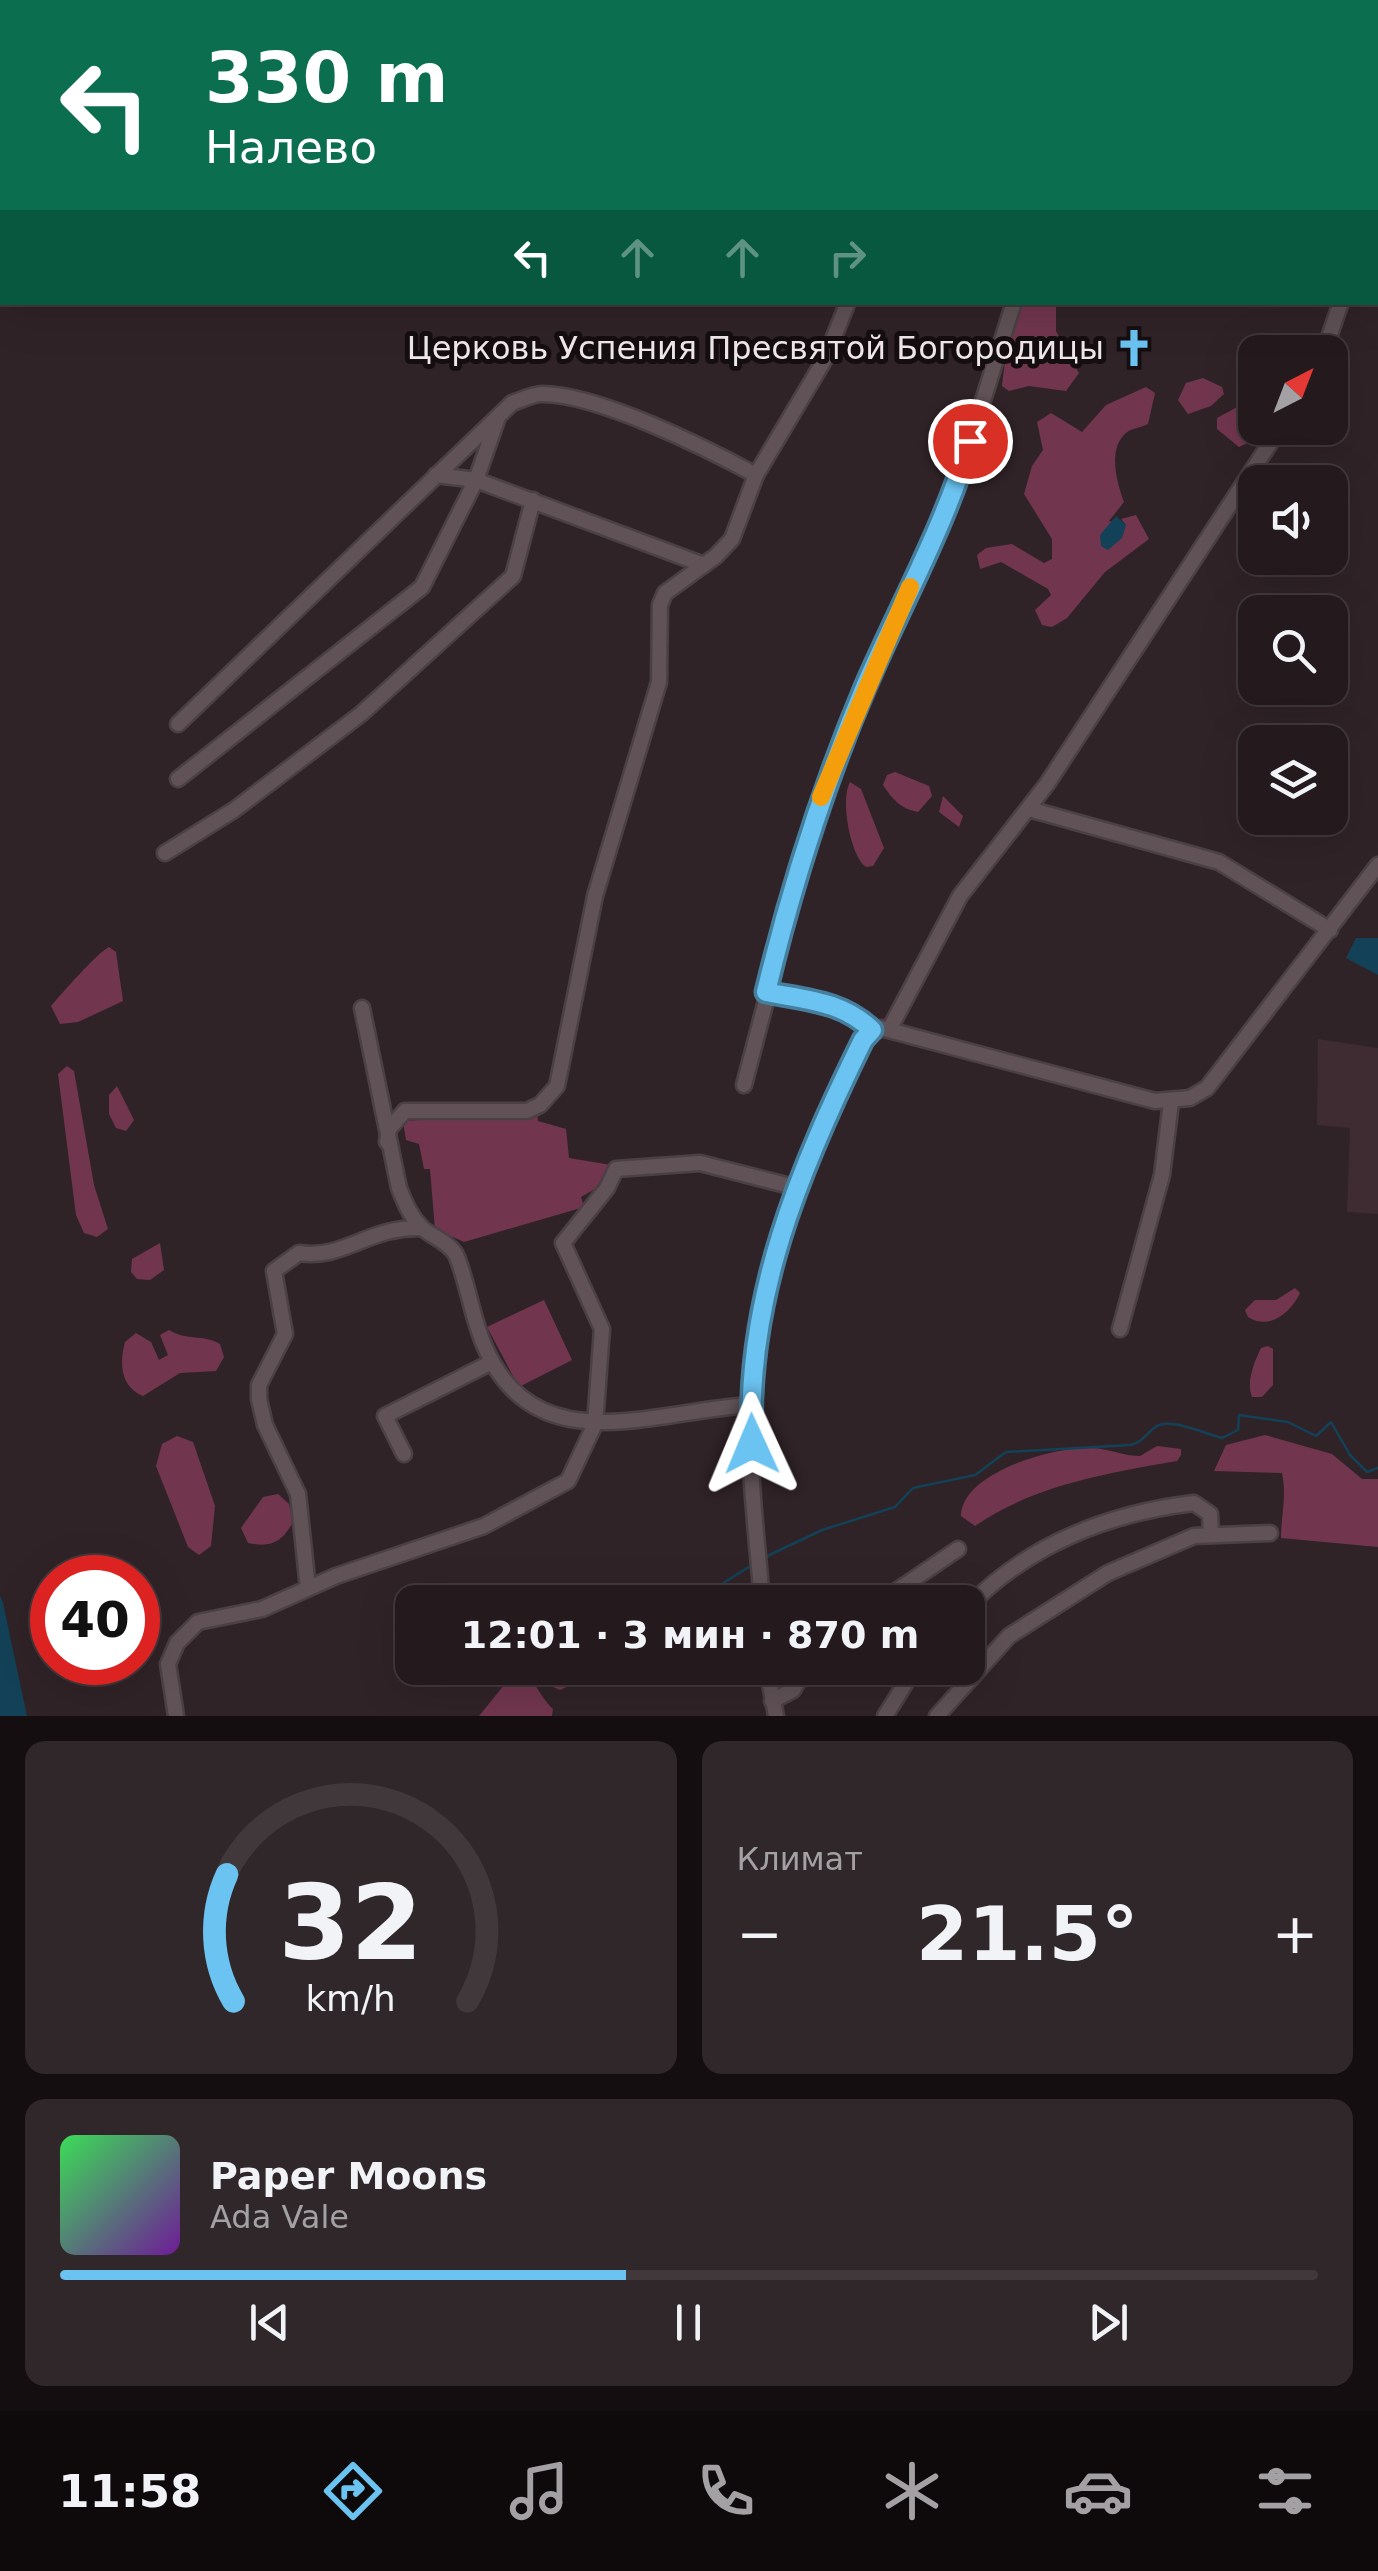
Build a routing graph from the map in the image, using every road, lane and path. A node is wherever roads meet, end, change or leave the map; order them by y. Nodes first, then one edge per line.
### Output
1 (847, 305) edge
2 (1013, 305) edge
3 (1341, 305) edge
4 (1330, 335) edge
5 (499, 414) junction
6 (1269, 445) edge
7 (436, 475) junction
8 (756, 475) junction
9 (476, 480) junction
10 (533, 500) junction
11 (704, 565) junction
12 (178, 724) dead end
13 (178, 778) dead end
14 (1029, 809) junction
15 (166, 853) dead end
16 (1378, 865) edge
17 (1330, 930) junction
18 (766, 992) junction
19 (362, 1008) dead end
20 (872, 1030) junction
21 (889, 1030) junction
22 (744, 1085) dead end
23 (1170, 1102) junction
24 (388, 1142) junction
25 (794, 1187) junction
26 (422, 1228) junction
27 (1120, 1329) dead end
28 (492, 1362) junction
29 (750, 1405) junction
30 (568, 1418) junction
31 (595, 1424) junction
32 (580, 1448) junction
33 (404, 1454) dead end
34 (1270, 1533) dead end
35 (1212, 1534) junction
36 (958, 1549) dead end
37 (306, 1556) junction
38 (330, 1579) junction
39 (761, 1585) edge
40 (905, 1585) edge
41 (308, 1588) junction
42 (985, 1591) edge
43 (796, 1685) edge
44 (904, 1685) edge
45 (774, 1708) edge
46 (176, 1716) edge
47 (885, 1716) edge
48 (938, 1716) edge

1 - 8 street
2 - 18 street
3 - 4 street
5 - 7 street
5 - 8 street
5 - 9 street
6 - 14 street
7 - 9 street
7 - 12 street
8 - 11 street
9 - 10 street
9 - 13 street
10 - 11 street
10 - 15 street
11 - 24 street
14 - 17 street
14 - 21 street
16 - 17 street
17 - 23 street
18 - 20 street
18 - 22 street
19 - 24 street
20 - 21 street
20 - 25 street
21 - 23 street
23 - 27 street
24 - 26 street
25 - 29 street
25 - 31 street
26 - 28 street
26 - 37 street
28 - 30 street
28 - 33 street
29 - 31 street
29 - 39 street
30 - 31 street
30 - 32 street
31 - 32 street
32 - 38 street
34 - 35 street
35 - 42 street
35 - 48 street
36 - 40 street
37 - 38 street
37 - 41 street
38 - 41 street
41 - 46 street
43 - 45 street
44 - 47 street

